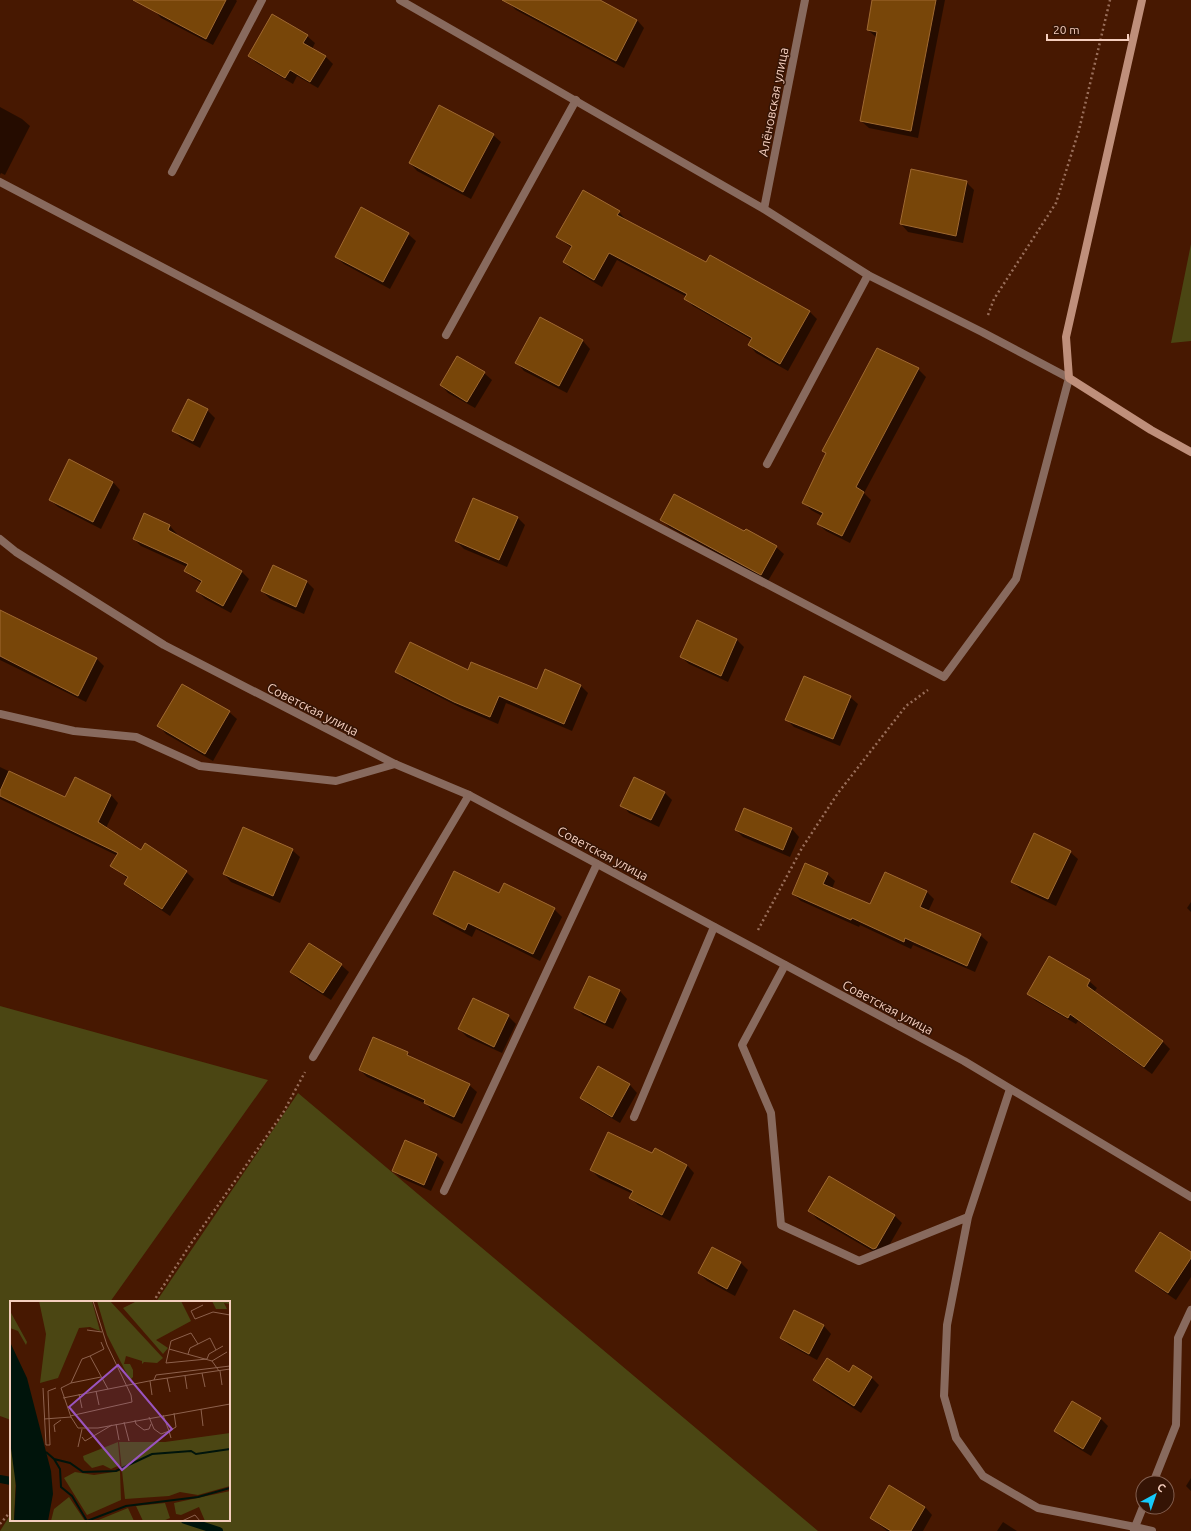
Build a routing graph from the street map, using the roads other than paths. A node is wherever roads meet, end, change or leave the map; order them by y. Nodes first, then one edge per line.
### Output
1 (262, 0) edge
2 (400, 0) edge
3 (805, 0) edge
4 (1142, 0) edge
5 (576, 100) junction
6 (172, 172) dead end
7 (0, 182) edge
8 (764, 209) junction
9 (868, 275) junction
10 (446, 335) dead end
11 (1069, 378) junction
12 (1191, 452) edge
13 (767, 464) dead end
14 (0, 538) edge
15 (0, 714) edge
16 (395, 764) junction
17 (469, 795) junction
18 (597, 864) junction
19 (714, 927) junction
20 (785, 965) junction
21 (313, 1057) road end
22 (1010, 1089) junction
23 (634, 1117) dead end
24 (444, 1191) dead end
25 (1191, 1197) edge
26 (968, 1217) junction
27 (1191, 1310) edge
28 (1156, 1475) edge
29 (1140, 1515) edge
30 (1134, 1529) edge
31 (1152, 1531) edge

1 - 6 street
2 - 5 street
3 - 8 street, Алёновская улица
4 - 11 street
5 - 8 street
5 - 10 street
7 - 11 street
8 - 9 street
9 - 11 street
9 - 13 street
11 - 12 street
14 - 16 street, Советская улица
15 - 16 street
16 - 17 street, Советская улица
17 - 18 street, Советская улица
17 - 21 street
18 - 19 street, Советская улица
18 - 24 street
19 - 20 street, Советская улица
19 - 23 street
20 - 22 street, Советская улица
20 - 26 street
22 - 25 street, Советская улица
22 - 26 street
26 - 30 street
27 - 28 street
29 - 30 street
30 - 31 street

